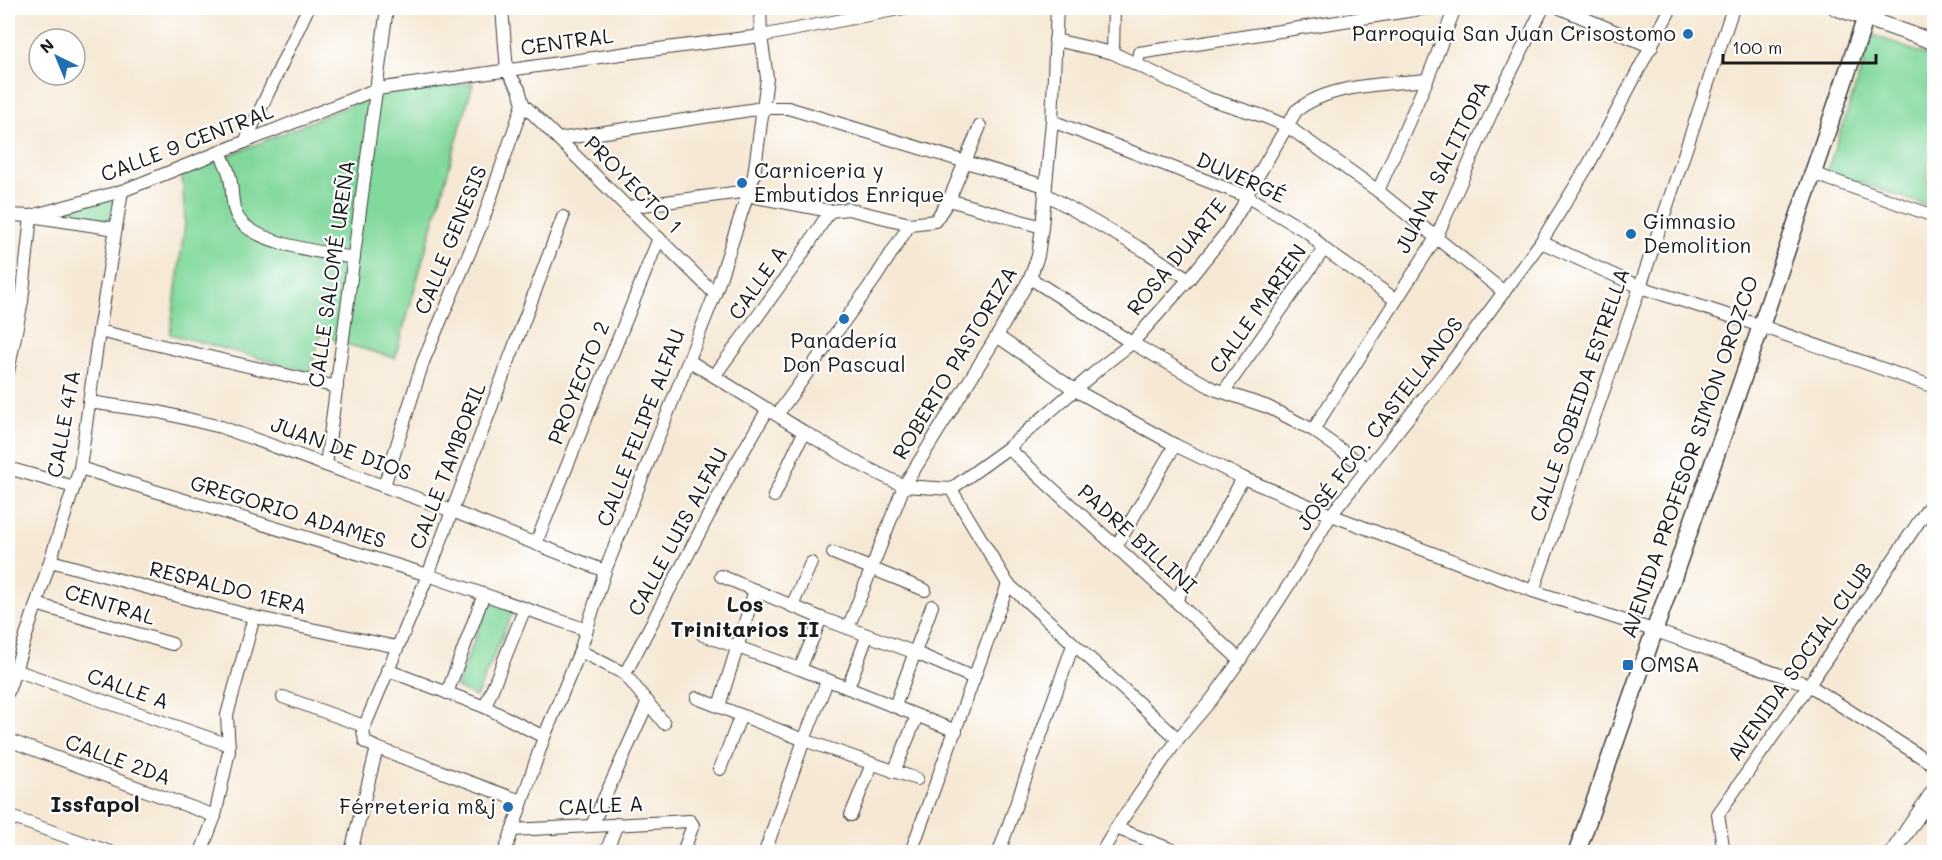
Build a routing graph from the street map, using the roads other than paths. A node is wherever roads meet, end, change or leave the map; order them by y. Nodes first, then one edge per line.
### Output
1 (308, 8) edge
2 (387, 8) edge
3 (501, 8) edge
4 (760, 8) edge
5 (904, 8) edge
6 (1057, 8) edge
7 (1114, 8) edge
8 (1427, 8) edge
9 (1455, 8) edge
10 (1543, 8) edge
11 (1560, 8) edge
12 (1671, 8) edge
13 (1733, 8) edge
14 (1836, 8) edge
15 (1867, 13) edge
16 (761, 36) junction
17 (1055, 40) junction
18 (1935, 42) edge
19 (1652, 47) junction
20 (1113, 53) junction
21 (1138, 59) junction
22 (507, 71) junction
23 (1427, 80) junction
24 (377, 89) junction
25 (524, 104) junction
26 (763, 108) junction
27 (1052, 121) junction
28 (980, 126) dead end
29 (1287, 126) junction
30 (559, 139) junction
31 (244, 142) junction
32 (220, 152) junction
33 (966, 161) junction
34 (1812, 173) junction
35 (1045, 190) junction
36 (122, 191) junction
37 (748, 191) junction
38 (1378, 191) junction
39 (1246, 196) junction
40 (949, 200) junction
41 (628, 207) junction
42 (830, 211) junction
43 (8, 215) edge
44 (31, 216) junction
45 (1935, 216) edge
46 (563, 217) dead end
47 (910, 224) junction
48 (1042, 227) junction
49 (116, 229) junction
50 (659, 238) junction
51 (1436, 238) junction
52 (1541, 242) junction
53 (1324, 249) junction
54 (354, 258) junction
55 (1030, 278) junction
56 (1189, 279) junction
57 (1640, 287) junction
58 (1504, 292) junction
59 (715, 294) junction
60 (8, 299) edge
61 (1396, 300) junction
62 (22, 301) junction
63 (1761, 326) junction
64 (99, 331) junction
65 (997, 336) junction
66 (1131, 343) junction
67 (688, 360) junction
68 (8, 372) edge
69 (715, 375) junction
70 (337, 387) junction
71 (1935, 387) edge
72 (1075, 390) junction
73 (1224, 391) junction
74 (89, 402) junction
75 (773, 412) junction
76 (1313, 430) junction
77 (804, 432) junction
78 (1175, 446) junction
79 (1008, 448) junction
80 (326, 465) junction
81 (8, 468) edge
82 (80, 468) junction
83 (1368, 469) junction
84 (1243, 478) junction
85 (384, 486) junction
86 (904, 486) junction
87 (74, 487) junction
88 (951, 489) junction
89 (774, 496) dead end
90 (1935, 499) edge
91 (452, 511) junction
92 (1331, 515) junction
93 (536, 543) junction
94 (1116, 547) junction
95 (833, 553) dead end
96 (51, 561) junction
97 (810, 563) dead end
98 (872, 567) junction
99 (605, 571) junction
100 (428, 575) junction
101 (721, 576) dead end
102 (1008, 584) junction
103 (755, 590) junction
104 (925, 590) dead end
105 (1533, 591) junction
106 (484, 594) junction
107 (1176, 601) junction
108 (36, 604) junction
109 (792, 606) junction
110 (932, 606) dead end
111 (525, 608) junction
112 (254, 617) junction
113 (821, 618) junction
114 (848, 628) junction
115 (587, 630) junction
116 (1653, 630) junction
117 (703, 635) dead end
118 (867, 636) junction
119 (172, 644) dead end
120 (1073, 645) junction
121 (397, 647) junction
122 (737, 647) junction
123 (580, 651) junction
124 (916, 653) junction
125 (1239, 660) junction
126 (800, 669) junction
127 (15, 670) junction
128 (387, 670) junction
129 (625, 674) junction
130 (974, 678) junction
131 (827, 681) junction
132 (1809, 685) junction
133 (848, 688) junction
134 (8, 692) edge
135 (447, 693) junction
136 (283, 697) dead end
137 (697, 698) dead end
138 (648, 702) junction
139 (719, 706) junction
140 (895, 706) junction
141 (485, 707) junction
142 (741, 715) junction
143 (917, 716) junction
144 (664, 723) dead end
145 (364, 726) junction
146 (956, 731) junction
147 (544, 737) junction
148 (1178, 739) junction
149 (8, 740) edge
150 (804, 740) junction
151 (229, 745) junction
152 (377, 748) junction
153 (872, 764) junction
154 (1935, 765) edge
155 (720, 769) dead end
156 (894, 771) junction
157 (917, 780) dead end
158 (1935, 791) edge
159 (521, 801) junction
160 (851, 815) dead end
161 (8, 816) edge
162 (215, 816) junction
163 (617, 824) junction
164 (592, 825) junction
165 (1116, 828) junction
166 (512, 830) junction
167 (110, 852) edge
168 (201, 852) edge
169 (351, 852) edge
170 (505, 852) edge
171 (606, 852) edge
172 (683, 852) edge
173 (765, 852) edge
174 (911, 852) edge
175 (999, 852) edge
176 (1102, 852) edge
177 (1178, 852) edge
178 (1577, 852) edge
179 (1724, 852) edge
180 (1893, 852) edge

1 - 31 street
2 - 24 street, CALLE SALOMÉ UREÑA
3 - 22 street
4 - 16 street, CALLE FELIPE ALFAU
5 - 16 street, CENTRAL
6 - 17 street, ROBERTO PASTORIZA
7 - 20 street
8 - 21 street
9 - 23 street
10 - 51 street, JUANA SALTITOPA
11 - 19 street
12 - 19 street, JOSÉ FCO. CASTELLANOS
13 - 57 street, CALLE SOBEIDA ESTRELLA
14 - 15 street
15 - 18 street
15 - 34 main road, AVENIDA PROFESOR SIMÓN OROZCO
16 - 22 street, CENTRAL
16 - 26 street, CALLE FELIPE ALFAU
17 - 20 street
17 - 27 street, ROBERTO PASTORIZA
19 - 52 street, JOSÉ FCO. CASTELLANOS
20 - 21 street
21 - 29 street
22 - 24 street, CENTRAL
22 - 25 street
23 - 29 street, ROSA DUARTE
23 - 38 street
24 - 31 street, CALLE 9 CENTRAL
24 - 54 street, CALLE SALOMÉ UREÑA
25 - 30 street, PROYECTO 1
25 - 85 street, CALLE GENESIS
26 - 30 street
26 - 33 street
26 - 37 street, CALLE FELIPE ALFAU
27 - 35 street, ROBERTO PASTORIZA
27 - 39 street, DUVERGÉ
28 - 33 street
29 - 38 street
29 - 39 street, ROSA DUARTE
30 - 41 street, PROYECTO 1
31 - 32 street, CALLE 9 CENTRAL
32 - 36 street, CALLE 9 CENTRAL
32 - 54 street
33 - 35 street
33 - 40 street
34 - 45 street
34 - 63 main road, AVENIDA PROFESOR SIMÓN OROZCO
35 - 48 street, ROBERTO PASTORIZA
35 - 56 street
36 - 44 street, CALLE 9 CENTRAL
36 - 49 street, CALLE 4TA
37 - 41 street
37 - 42 street
37 - 59 street, CALLE FELIPE ALFAU
38 - 51 street
39 - 53 street, DUVERGÉ
39 - 56 street, ROSA DUARTE
40 - 47 street
40 - 48 street
41 - 50 street, PROYECTO 1
42 - 47 street
42 - 69 street, CALLE A
43 - 44 street, CALLE 9 CENTRAL
44 - 49 street
44 - 62 street
46 - 91 street, CALLE TAMBORIL
47 - 75 street, CALLE LUIS ALFAU
48 - 55 street, ROBERTO PASTORIZA
49 - 64 street, CALLE 4TA
50 - 59 street, PROYECTO 1
50 - 93 street, PROYECTO 2
51 - 58 street
51 - 61 street, JUANA SALTITOPA
52 - 57 street
52 - 58 street, JOSÉ FCO. CASTELLANOS
53 - 61 street, DUVERGÉ
53 - 73 street, CALLE MARIEN
54 - 70 street, CALLE SALOMÉ UREÑA
55 - 65 street, ROBERTO PASTORIZA
55 - 66 street
56 - 66 street, ROSA DUARTE
57 - 63 street
57 - 105 street, CALLE SOBEIDA ESTRELLA
58 - 83 street, JOSÉ FCO. CASTELLANOS
59 - 67 street, CALLE FELIPE ALFAU
60 - 62 street
61 - 76 street, JUANA SALTITOPA
62 - 68 street
63 - 71 street
63 - 116 main road, AVENIDA PROFESOR SIMÓN OROZCO
64 - 70 street
64 - 74 street, CALLE 4TA
65 - 72 street
65 - 86 street, ROBERTO PASTORIZA
66 - 72 street, ROSA DUARTE
66 - 73 street
67 - 69 street
67 - 99 street, CALLE FELIPE ALFAU
69 - 75 street
70 - 80 street, CALLE SALOMÉ UREÑA
72 - 78 street
72 - 79 street, ROSA DUARTE
73 - 76 street
74 - 80 street, JUAN DE DIOS
74 - 82 street, CALLE 4TA
75 - 77 street
75 - 129 street, CALLE LUIS ALFAU
76 - 83 street
77 - 86 street
77 - 89 street
78 - 84 street
78 - 94 street
79 - 88 street, ROSA DUARTE
79 - 94 street, PADRE BILLINI
80 - 85 street, JUAN DE DIOS
81 - 87 street
82 - 87 street, CALLE 4TA
82 - 100 street, GREGORIO ADAMES
83 - 92 street, JOSÉ FCO. CASTELLANOS
84 - 92 street
84 - 107 street
85 - 91 street, JUAN DE DIOS
86 - 88 street
86 - 98 street, ROBERTO PASTORIZA
87 - 96 street, CALLE 4TA
88 - 102 street
90 - 132 street, AVENIDA SOCIAL CLUB
91 - 93 street, JUAN DE DIOS
91 - 100 street, CALLE TAMBORIL
92 - 105 street
92 - 125 street, JOSÉ FCO. CASTELLANOS
93 - 99 street, JUAN DE DIOS
94 - 107 street, PADRE BILLINI
95 - 98 street
96 - 108 street, CALLE 4TA
96 - 112 street, RESPALDO 1ERA
97 - 109 street
98 - 104 street
98 - 114 street, ROBERTO PASTORIZA
99 - 115 street, CALLE FELIPE ALFAU
100 - 106 street, GREGORIO ADAMES
100 - 121 street, CALLE TAMBORIL
101 - 103 street
102 - 120 street
102 - 130 street
103 - 109 street
103 - 122 street
105 - 116 street
106 - 111 street, GREGORIO ADAMES
106 - 135 street
107 - 125 street, PADRE BILLINI
108 - 119 street, CENTRAL
108 - 127 street, CALLE 4TA
109 - 113 street
110 - 124 street
111 - 115 street, GREGORIO ADAMES
111 - 141 street
112 - 121 street, RESPALDO 1ERA
112 - 151 street
113 - 114 street
113 - 126 street
114 - 118 street
115 - 123 street, CALLE FELIPE ALFAU
116 - 132 street
116 - 178 main road, AVENIDA PROFESOR SIMÓN OROZCO
117 - 122 street
118 - 124 street
118 - 133 street
120 - 148 street
120 - 175 street
121 - 128 street, CALLE TAMBORIL
122 - 126 street
122 - 139 street
123 - 129 street
123 - 147 street, CALLE FELIPE ALFAU
124 - 130 street
124 - 140 street
125 - 148 street, JOSÉ FCO. CASTELLANOS
126 - 131 street
127 - 134 street, CALLE 4TA
127 - 151 street, CALLE A
128 - 135 street
128 - 145 street, CALLE TAMBORIL
129 - 138 street
130 - 146 street
131 - 133 street
131 - 150 street
132 - 154 street
132 - 179 street, AVENIDA SOCIAL CLUB
133 - 140 street
135 - 141 street
136 - 145 street
137 - 139 street
138 - 144 street
138 - 164 street
139 - 142 street
140 - 143 street
141 - 147 street
142 - 150 street
142 - 155 street
143 - 146 street
143 - 156 street
145 - 152 street
146 - 174 street
147 - 159 street, CALLE FELIPE ALFAU
148 - 165 street, JOSÉ FCO. CASTELLANOS
149 - 162 street, CALLE 2DA
150 - 153 street
150 - 173 street
151 - 162 street
152 - 159 street
152 - 169 street
153 - 156 street
153 - 160 street
156 - 157 street
158 - 180 street
159 - 166 street, CALLE FELIPE ALFAU
161 - 167 street
162 - 168 street
163 - 164 street, CALLE A
163 - 171 street
163 - 172 street, CALLE A
164 - 166 street, CALLE A
165 - 176 street, JOSÉ FCO. CASTELLANOS
165 - 177 street
166 - 170 street, CALLE FELIPE ALFAU

